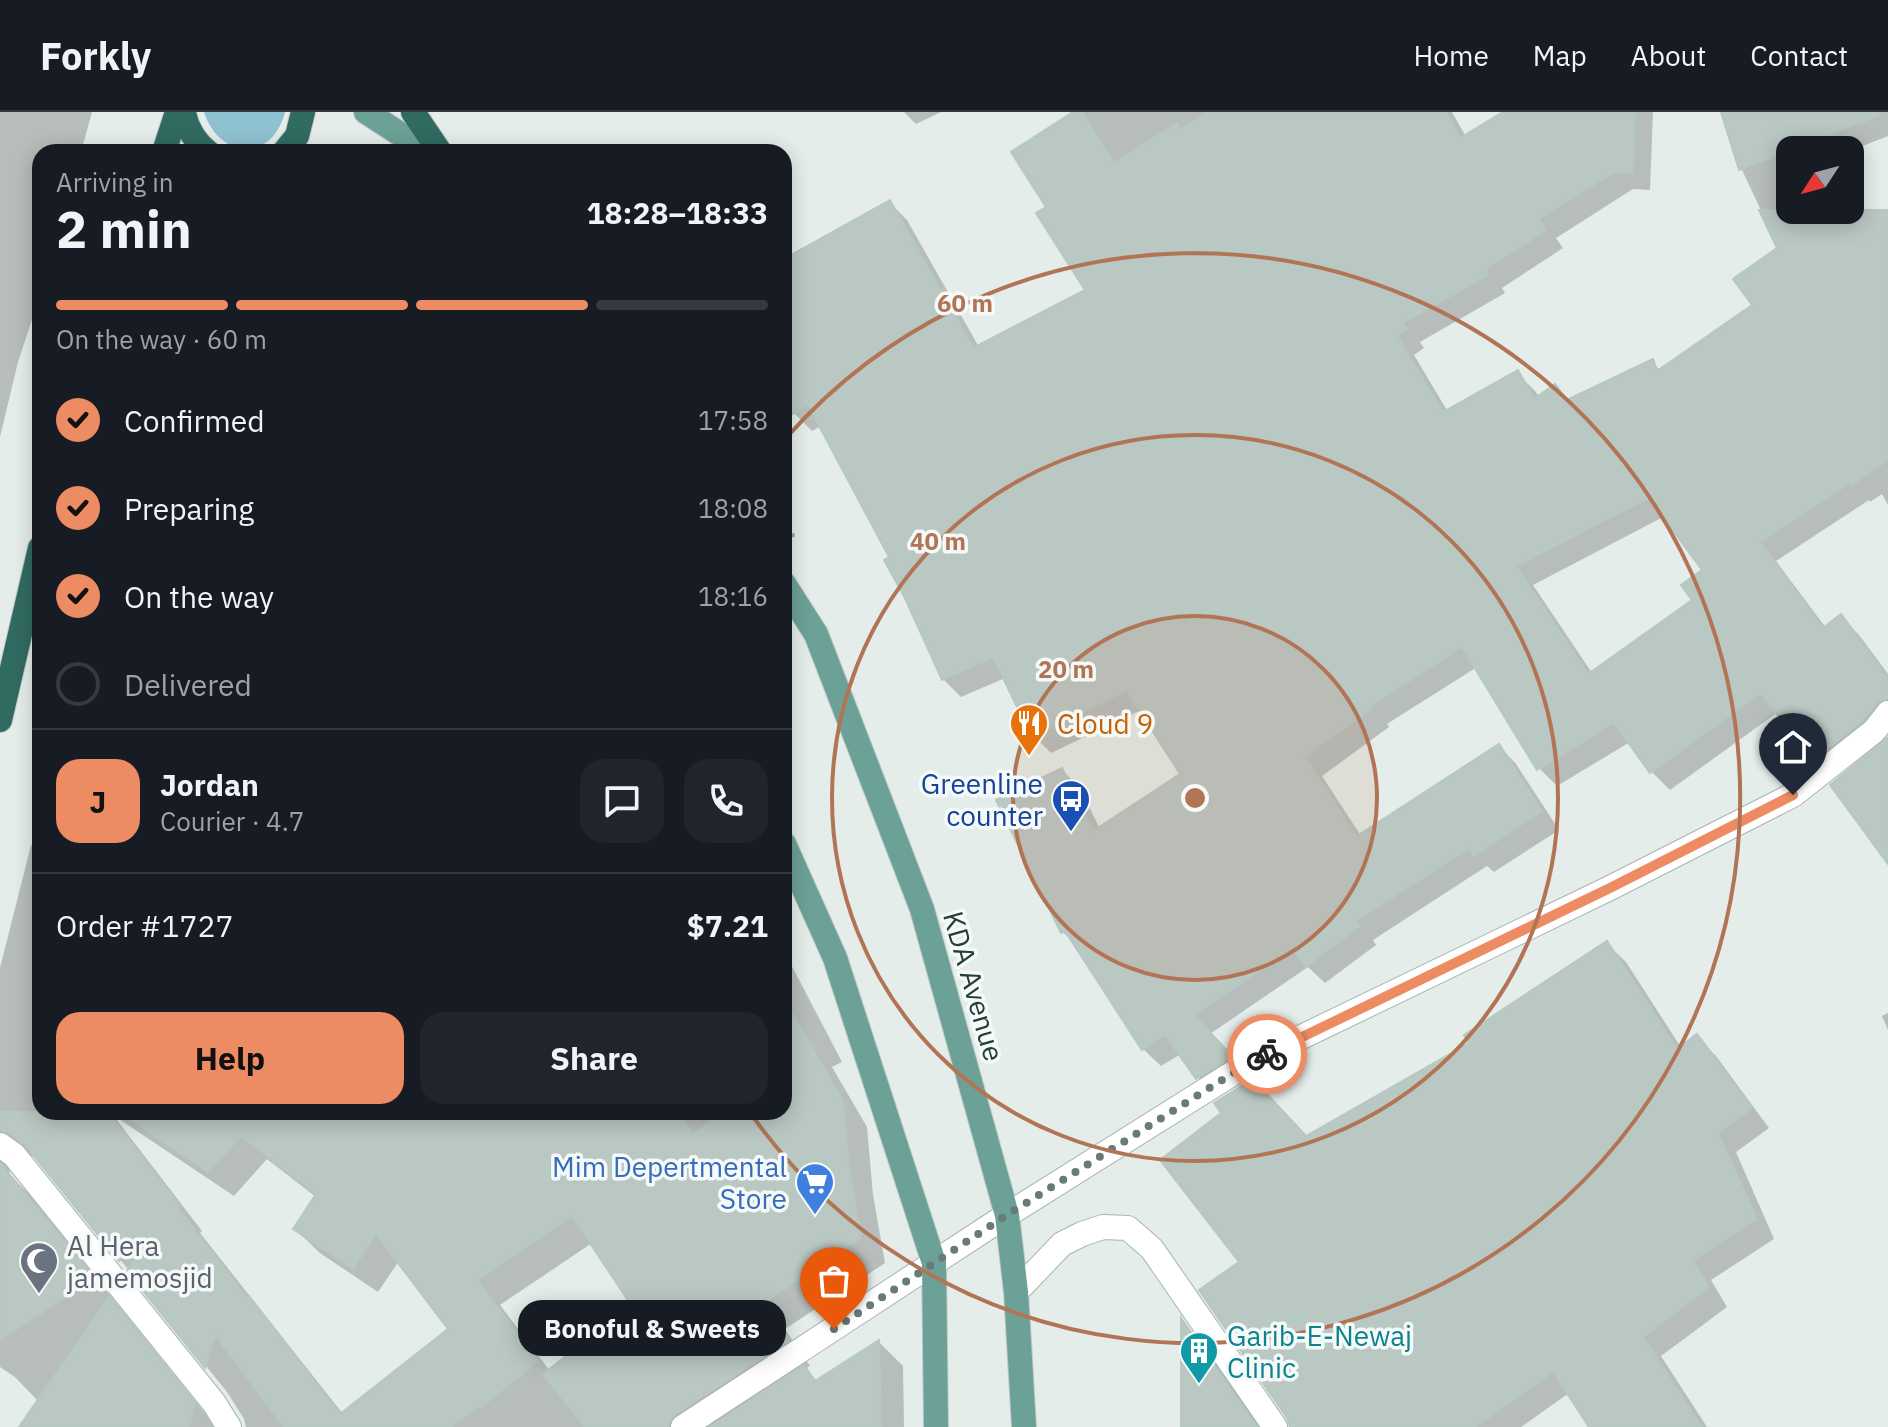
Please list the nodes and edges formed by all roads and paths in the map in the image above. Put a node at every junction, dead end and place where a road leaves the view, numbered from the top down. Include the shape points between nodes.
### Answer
1 (177, 112) edge
2 (184, 112) edge
3 (303, 112) edge
4 (366, 112) edge
5 (413, 112) edge
6 (167, 144) edge
7 (198, 144) edge
8 (290, 144) edge
9 (416, 144) edge
10 (435, 144) edge
11 (32, 582) edge
12 (792, 596) edge
13 (1888, 713) edge
14 (0, 720) edge
15 (792, 862) edge
16 (0, 1145) edge
17 (1007, 1215) junction
18 (934, 1263) junction
19 (1016, 1292) junction
20 (229, 1427) edge
21 (683, 1427) edge
22 (936, 1427) edge
23 (1024, 1427) edge
24 (1275, 1427) edge

1 - 6 highway
2 - 7 highway
3 - 8 highway
4 - 9 main road
5 - 10 highway
11 - 14 highway
12 - 17 main road, KDA Avenue via 816,634 922,909
13 - 17 street via 1874,731 1793,795 1254,1060
15 - 18 main road via 835,958
16 - 20 street via 14,1155
17 - 18 street
17 - 19 main road, KDA Avenue
18 - 21 street
18 - 22 main road
19 - 23 main road, KDA Avenue
19 - 24 street via 1062,1244 1103,1227 1128,1228 1152,1249

